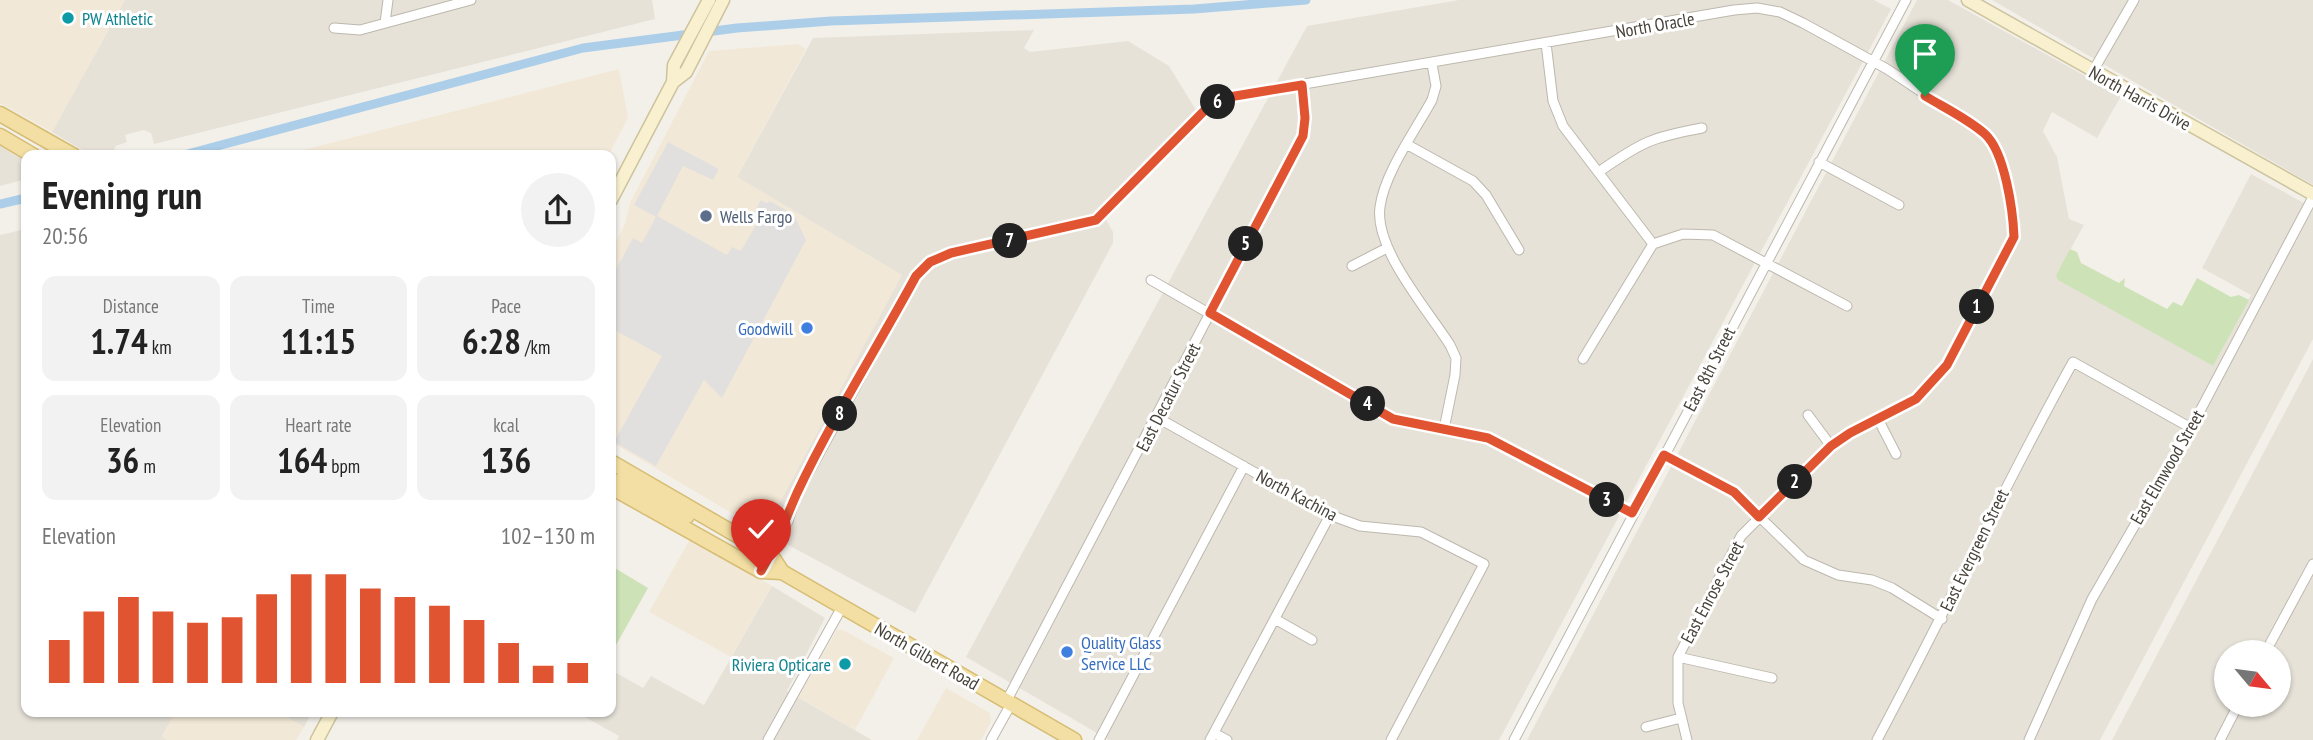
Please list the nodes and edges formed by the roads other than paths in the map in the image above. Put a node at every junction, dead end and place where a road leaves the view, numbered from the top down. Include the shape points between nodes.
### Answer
1 (388, 0) edge
2 (471, 0) edge
3 (709, 0) edge
4 (723, 0) edge
5 (1906, 0) edge
6 (1968, 0) edge
7 (2134, 0) edge
8 (385, 23) junction
9 (334, 28) dead end
10 (1546, 43) junction
11 (1874, 62) junction
12 (1432, 64) junction
13 (2093, 71) junction
14 (673, 82) junction
15 (1302, 85) junction
16 (0, 114) edge
17 (1702, 128) dead end
18 (29, 130) junction
19 (0, 136) edge
20 (1408, 145) junction
21 (19, 147) junction
22 (24, 150) edge
23 (64, 150) edge
24 (1819, 162) junction
25 (1600, 171) junction
26 (616, 190) edge
27 (2313, 196) edge
28 (1899, 205) dead end
29 (2014, 217) joint
30 (1653, 244) junction
31 (1387, 248) junction
32 (1519, 250) dead end
33 (1764, 262) junction
34 (1352, 266) dead end
35 (1151, 280) dead end
36 (1847, 306) dead end
37 (1210, 313) junction
38 (1583, 359) dead end
39 (1808, 415) dead end
40 (1158, 418) junction
41 (1878, 419) junction
42 (2192, 428) junction
43 (1444, 429) junction
44 (1831, 446) junction
45 (1896, 454) dead end
46 (1664, 455) junction
47 (616, 465) edge
48 (1244, 466) junction
49 (616, 480) edge
50 (656, 488) junction
51 (616, 490) edge
52 (646, 507) junction
53 (1632, 513) junction
54 (1330, 515) junction
55 (705, 517) junction
56 (1759, 517) junction
57 (771, 555) junction
58 (2313, 564) edge
59 (761, 571) junction
60 (782, 572) junction
61 (842, 607) junction
62 (1275, 619) junction
63 (1942, 619) junction
64 (1312, 640) dead end
65 (2272, 640) edge
66 (1678, 657) junction
67 (1772, 678) dead end
68 (1009, 703) junction
69 (329, 717) edge
70 (1681, 718) junction
71 (2231, 718) edge
72 (1646, 727) dead end
73 (1212, 736) edge
74 (317, 740) edge
75 (768, 740) edge
76 (991, 740) edge
77 (1074, 740) edge
78 (1099, 740) edge
79 (1227, 740) edge
80 (1391, 740) edge
81 (1514, 740) edge
82 (1687, 740) edge
83 (1877, 740) edge
84 (2029, 740) edge
85 (2220, 740) edge

1 - 8 street
2 - 8 street
3 - 14 street via 674,65
4 - 14 street via 686,72
5 - 11 street, East 8th Street
6 - 13 street, North Harris Drive
7 - 13 street
8 - 9 street via 360,30
10 - 11 street, North Oracle via 1757,8 1780,12
10 - 12 street, North Oracle
10 - 25 street via 1553,101 1563,126
11 - 24 street, East 8th Street
11 - 29 street, North Oracle via 1988,136 2001,161
12 - 15 street, North Oracle
12 - 20 street via 1436,86
13 - 27 street, North Harris Drive
14 - 26 street
15 - 37 street, East Decatur Street via 1303,136
15 - 57 street, North Oracle via 1229,97 1209,106 1096,220 951,253 930,262 916,276 797,494
16 - 18 main road
17 - 25 street via 1658,135
18 - 21 main road
18 - 23 main road
19 - 21 main road
20 - 31 street via 1386,184 1380,206 1379,227
20 - 32 street via 1473,180
21 - 22 main road
24 - 28 street
24 - 33 street, East 8th Street
25 - 30 street
27 - 42 street, East Elmwood Street
29 - 41 street, East Enrose Street via 2014,237 1947,365 1916,399
30 - 33 street via 1684,234 1713,235
30 - 38 street
31 - 34 street
31 - 43 street via 1456,358
33 - 36 street
33 - 46 street, East 8th Street
35 - 37 street
37 - 40 street, East Decatur Street
37 - 43 street via 1393,419
39 - 44 street
40 - 48 street, North Kachina
40 - 68 street, East Decatur Street
41 - 44 street, East Enrose Street
41 - 45 street
42 - 63 street, East Evergreen Street via 2073,362 2017,463
42 - 84 street, East Elmwood Street via 2092,599
43 - 53 street via 1488,438
44 - 56 street, East Enrose Street
46 - 53 street, East 8th Street
46 - 56 street via 1734,492
47 - 50 main road, North Gilbert Road
48 - 54 street, North Kachina
48 - 78 street
49 - 50 main road via 645,493
50 - 55 main road, North Gilbert Road
51 - 52 main road, North Gilbert Road
52 - 55 main road via 655,501 686,516
52 - 59 main road, North Gilbert Road
53 - 81 street, East 8th Street
54 - 62 street
54 - 80 street, North Kachina via 1360,526 1421,532 1484,564
55 - 57 main road, North Gilbert Road
56 - 63 street via 1804,559 1838,575 1892,588
56 - 66 street, East Enrose Street via 1732,550
57 - 59 street
57 - 60 main road, North Gilbert Road
58 - 65 street
59 - 60 main road, North Gilbert Road
60 - 61 main road, North Gilbert Road
61 - 68 main road, North Gilbert Road
61 - 75 street
62 - 64 street
62 - 73 street
63 - 83 street, East Evergreen Street
66 - 67 street
66 - 70 street, East Enrose Street
68 - 76 street, East Decatur Street
68 - 77 main road, North Gilbert Road
69 - 74 street
70 - 72 street
70 - 82 street, East Enrose Street
71 - 85 street
73 - 79 street

